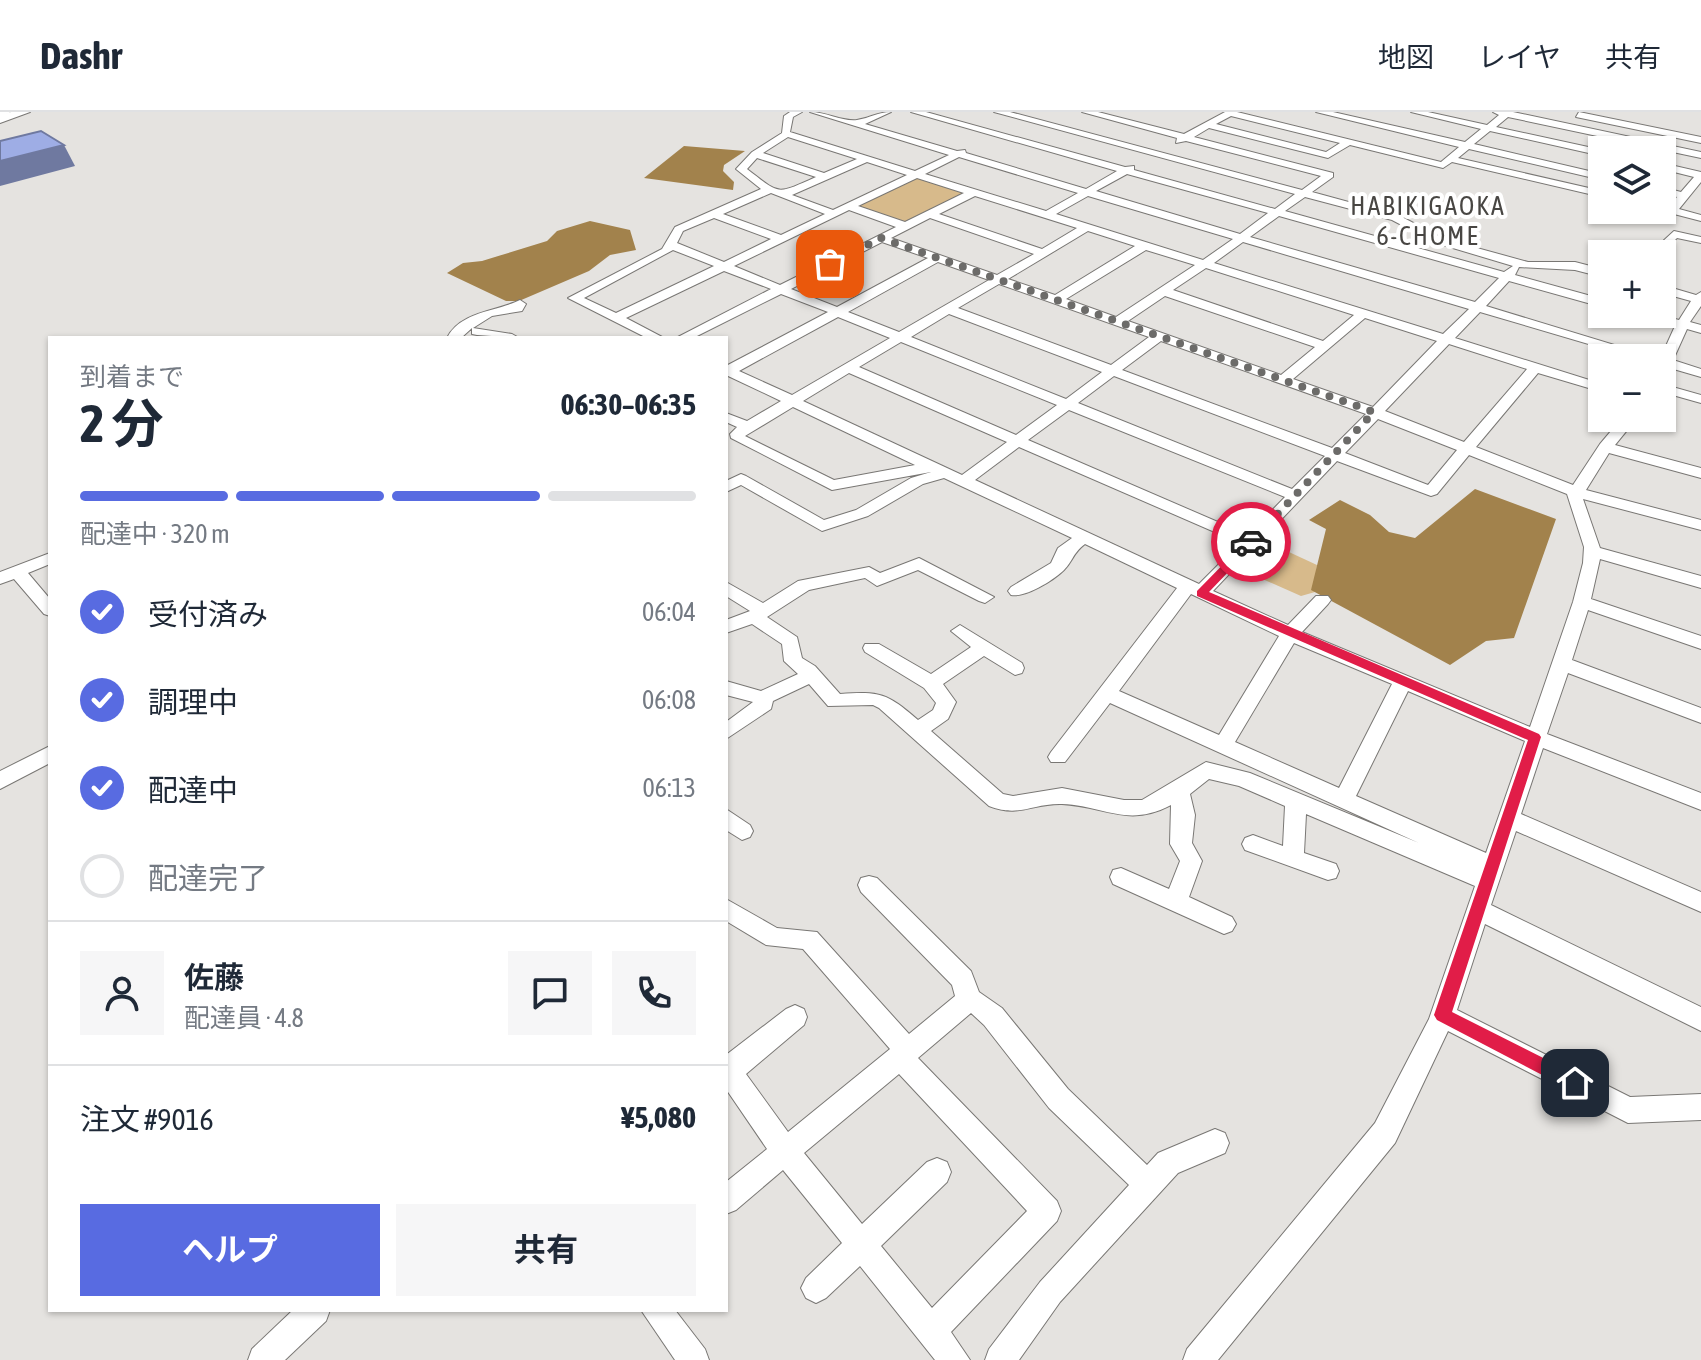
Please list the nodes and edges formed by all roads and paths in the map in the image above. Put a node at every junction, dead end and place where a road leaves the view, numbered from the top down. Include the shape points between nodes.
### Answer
1 (24, 112) edge
2 (797, 112) edge
3 (815, 112) edge
4 (886, 112) edge
5 (916, 112) edge
6 (999, 112) edge
7 (1048, 112) edge
8 (1087, 112) edge
9 (1321, 112) edge
10 (1416, 112) edge
11 (1563, 112) edge
12 (1231, 113) edge
13 (1504, 113) edge
14 (1, 115) edge
15 (1030, 120) junction
16 (858, 124) junction
17 (1208, 125) junction
18 (1489, 128) junction
19 (787, 134) junction
20 (998, 135) junction
21 (1185, 138) junction
22 (1701, 140) edge
23 (985, 141) dead end
24 (1348, 142) junction
25 (815, 143) junction
26 (1467, 146) junction
27 (971, 147) dead end
28 (1309, 150) junction
29 (1588, 150) edge
30 (755, 154) junction
31 (957, 154) junction
32 (1156, 154) junction
33 (1701, 155) edge
34 (865, 159) junction
35 (1450, 159) junction
36 (1287, 165) junction
37 (1676, 169) edge
38 (1126, 171) junction
39 (912, 174) junction
40 (1588, 174) edge
41 (1701, 175) edge
42 (825, 177) junction
43 (1696, 187) edge
44 (768, 190) junction
45 (1588, 191) edge
46 (1087, 192) junction
47 (972, 193) junction
48 (1303, 193) junction
49 (1676, 194) edge
50 (782, 196) junction
51 (1684, 196) junction
52 (1676, 203) edge
53 (847, 206) junction
54 (1276, 212) junction
55 (1676, 212) edge
56 (833, 213) junction
57 (714, 214) junction
58 (928, 214) junction
59 (1047, 215) junction
60 (1701, 218) edge
61 (904, 226) junction
62 (1087, 227) junction
63 (1242, 237) junction
64 (779, 238) junction
65 (881, 238) junction
66 (1668, 240) edge
67 (1701, 240) edge
68 (671, 245) junction
69 (1144, 246) junction
70 (1043, 253) junction
71 (937, 258) junction
72 (1520, 263) junction
73 (1205, 264) junction
74 (722, 266) junction
75 (1588, 269) edge
76 (1506, 277) junction
77 (997, 279) junction
78 (779, 289) junction
79 (1163, 291) junction
80 (1676, 292) edge
81 (1699, 298) edge
82 (1588, 299) edge
83 (1056, 300) junction
84 (520, 304) dead end
85 (1478, 307) junction
86 (946, 308) junction
87 (837, 312) junction
88 (1363, 314) junction
89 (616, 318) junction
90 (1117, 322) junction
91 (1676, 323) edge
92 (1682, 325) junction
93 (1701, 329) edge
94 (477, 331) dead end
95 (455, 336) edge
96 (499, 336) edge
97 (653, 336) edge
98 (687, 336) edge
99 (1159, 336) junction
100 (900, 337) junction
101 (1447, 340) junction
102 (1603, 344) edge
103 (1673, 344) edge
104 (1323, 345) junction
105 (847, 367) junction
106 (1535, 368) junction
107 (1676, 368) edge
108 (728, 370) edge
109 (1112, 372) junction
110 (1701, 373) edge
111 (1282, 381) junction
112 (1588, 384) edge
113 (1676, 392) edge
114 (1701, 399) edge
115 (794, 401) junction
116 (1067, 405) junction
117 (1374, 412) junction
118 (728, 418) edge
119 (748, 427) junction
120 (1618, 432) edge
121 (1018, 441) junction
122 (1605, 447) junction
123 (1466, 448) junction
124 (1333, 456) junction
125 (941, 469) junction
126 (1701, 473) edge
127 (965, 480) junction
128 (728, 486) edge
129 (1576, 492) junction
130 (1296, 496) junction
131 (1701, 525) edge
132 (1084, 537) junction
133 (1251, 542) junction
134 (1592, 551) junction
135 (48, 559) edge
136 (8, 574) edge
137 (1701, 582) edge
138 (728, 590) edge
139 (1194, 590) junction
140 (1017, 591) dead end
141 (985, 597) dead end
142 (1322, 600) dead end
143 (1582, 602) junction
144 (48, 608) edge
145 (758, 614) junction
146 (728, 626) edge
147 (960, 631) dead end
148 (1290, 634) junction
149 (1701, 643) edge
150 (984, 647) junction
151 (872, 648) dead end
152 (1561, 663) junction
153 (1015, 668) dead end
154 (812, 675) junction
155 (1403, 681) junction
156 (931, 683) junction
157 (728, 689) edge
158 (1106, 693) junction
159 (762, 698) junction
160 (1701, 716) edge
161 (917, 730) junction
162 (728, 731) edge
163 (1535, 737) junction
164 (1223, 745) junction
165 (48, 755) edge
166 (1058, 757) dead end
167 (0, 781) edge
168 (1179, 791) junction
169 (1344, 799) junction
170 (1296, 801) junction
171 (1701, 802) edge
172 (1508, 818) junction
173 (1253, 844) dead end
174 (1293, 858) junction
175 (1328, 871) dead end
176 (1489, 874) junction
177 (1121, 877) dead end
178 (869, 885) dead end
179 (1176, 901) junction
180 (1701, 902) edge
181 (1477, 909) junction
182 (728, 910) edge
183 (1224, 924) dead end
184 (969, 1000) junction
185 (1442, 1015) junction
186 (795, 1017) dead end
187 (1701, 1019) edge
188 (904, 1054) junction
189 (728, 1070) edge
190 (728, 1072) edge
191 (1701, 1107) edge
192 (1215, 1143) dead end
193 (785, 1151) junction
194 (937, 1172) dead end
195 (1148, 1184) junction
196 (728, 1198) edge
197 (861, 1244) junction
198 (816, 1288) dead end
199 (313, 1312) edge
200 (658, 1312) edge
201 (931, 1331) junction
202 (263, 1360) edge
203 (694, 1360) edge
204 (955, 1360) edge
205 (1000, 1360) edge
206 (1198, 1360) edge

1 - 14 main road
2 - 19 street via 789,116
3 - 16 street
4 - 16 street
5 - 20 street
6 - 15 street
7 - 15 street
8 - 21 street
9 - 26 street
10 - 18 street
11 - 22 street
12 - 17 street
12 - 24 street
13 - 18 street
13 - 33 street
15 - 20 street
15 - 32 street
16 - 25 street
16 - 31 street
17 - 21 street
17 - 28 street
18 - 26 street
18 - 29 street
19 - 25 street
19 - 30 street
20 - 23 street
20 - 38 street
21 - 32 street
21 - 36 street
24 - 28 street via 1328,155
24 - 35 street via 1443,165
25 - 34 street
26 - 35 street
26 - 40 street
27 - 31 street
28 - 36 street
30 - 42 street
30 - 44 street via 741,169
31 - 39 street
31 - 46 street
32 - 38 street
32 - 48 street
34 - 39 street
34 - 42 street
35 - 45 street
36 - 48 street via 1329,175
37 - 41 street
38 - 46 street
38 - 54 street
39 - 47 street
39 - 53 street
41 - 43 street
42 - 50 street
43 - 51 street
44 - 50 street
44 - 57 street
46 - 59 street
46 - 63 street
47 - 58 street
47 - 59 street
48 - 54 street
48 - 72 street via 1396,218 1440,241
49 - 51 street
50 - 56 street
51 - 52 street
53 - 56 street
53 - 61 street
54 - 63 street
54 - 76 street
55 - 60 street
56 - 64 street
57 - 64 street
57 - 68 street via 679,229
58 - 61 street
58 - 70 street
59 - 62 street
61 - 65 street
62 - 69 street
62 - 70 street
63 - 73 street
63 - 85 street
64 - 74 street
65 - 71 street
65 - 78 street
66 - 67 street via 1674,234
68 - 74 street
68 - 89 street via 574,298
69 - 73 street
69 - 83 street
70 - 77 street
71 - 77 street
71 - 87 street
72 - 75 street
72 - 76 street
73 - 79 street
73 - 88 street
74 - 78 street
74 - 89 street
76 - 82 street
76 - 85 street
77 - 83 street
77 - 86 street
78 - 87 street
78 - 98 street
79 - 90 street
79 - 104 street
80 - 81 street
81 - 92 street
83 - 90 street
84 - 95 street via 488,313
85 - 101 street
85 - 102 street
86 - 100 street
86 - 109 street
87 - 100 street
87 - 108 street
88 - 101 street
88 - 104 street
89 - 97 street
90 - 99 street
91 - 92 street
92 - 93 street
92 - 103 street
94 - 96 street
99 - 109 street
99 - 111 street
100 - 105 street
100 - 116 street
101 - 106 street
101 - 117 street
104 - 111 street
105 - 115 street
105 - 121 street
106 - 112 street
106 - 123 street
107 - 110 street
108 - 115 street
109 - 116 street
109 - 124 street
111 - 117 street
113 - 114 street
115 - 119 street
115 - 125 street
116 - 121 street
116 - 130 street
117 - 123 street
117 - 124 street
118 - 119 street
119 - 125 street via 738,438 832,485
120 - 122 street
121 - 127 street
121 - 133 street
122 - 126 street
122 - 129 street
123 - 124 street via 1431,491
123 - 129 street
124 - 130 street
125 - 127 street
125 - 128 street via 862,513 822,526 741,479
127 - 132 street
129 - 131 street
129 - 134 street
130 - 133 street
132 - 139 street
132 - 140 street via 1064,552 1058,566
133 - 139 street
134 - 137 street
134 - 143 street
135 - 136 street
136 - 144 street
138 - 145 street
139 - 148 street
139 - 158 street
141 - 145 street via 919,563 877,580 869,572 804,585
142 - 148 street
143 - 149 street
143 - 152 street
145 - 146 street
145 - 154 street via 791,641 793,661
147 - 150 street
148 - 155 street
148 - 164 street
150 - 153 street
150 - 156 street
151 - 156 street
152 - 160 street
152 - 163 street
154 - 159 street
154 - 161 street via 835,701 875,698
155 - 163 street
155 - 169 street
156 - 161 street via 946,702 941,714
157 - 159 street
158 - 164 street
158 - 166 street
159 - 162 street via 764,704
161 - 168 street via 1006,805 1061,796 1140,809
163 - 171 street
163 - 172 street
164 - 169 street
165 - 167 street
168 - 170 street via 1206,770
168 - 179 street via 1184,815 1181,844 1191,861
169 - 176 street
170 - 174 street
170 - 176 street
172 - 176 street
172 - 180 street
173 - 174 street
174 - 175 street
176 - 181 street
177 - 179 street
178 - 184 street via 962,979
179 - 183 street
181 - 185 street
181 - 187 street
182 - 188 street via 774,938 809,939
184 - 188 street
184 - 195 street via 985,1005 1041,1082
185 - 191 street via 1628,1110
185 - 206 street via 1385,1133
186 - 189 street
188 - 193 street
188 - 201 street via 1047,1211
190 - 193 street
192 - 195 street via 1168,1163
193 - 196 street
193 - 197 street
194 - 197 street
195 - 205 street via 1050,1292
197 - 198 street
197 - 201 street
199 - 202 street
200 - 203 street
201 - 204 street

